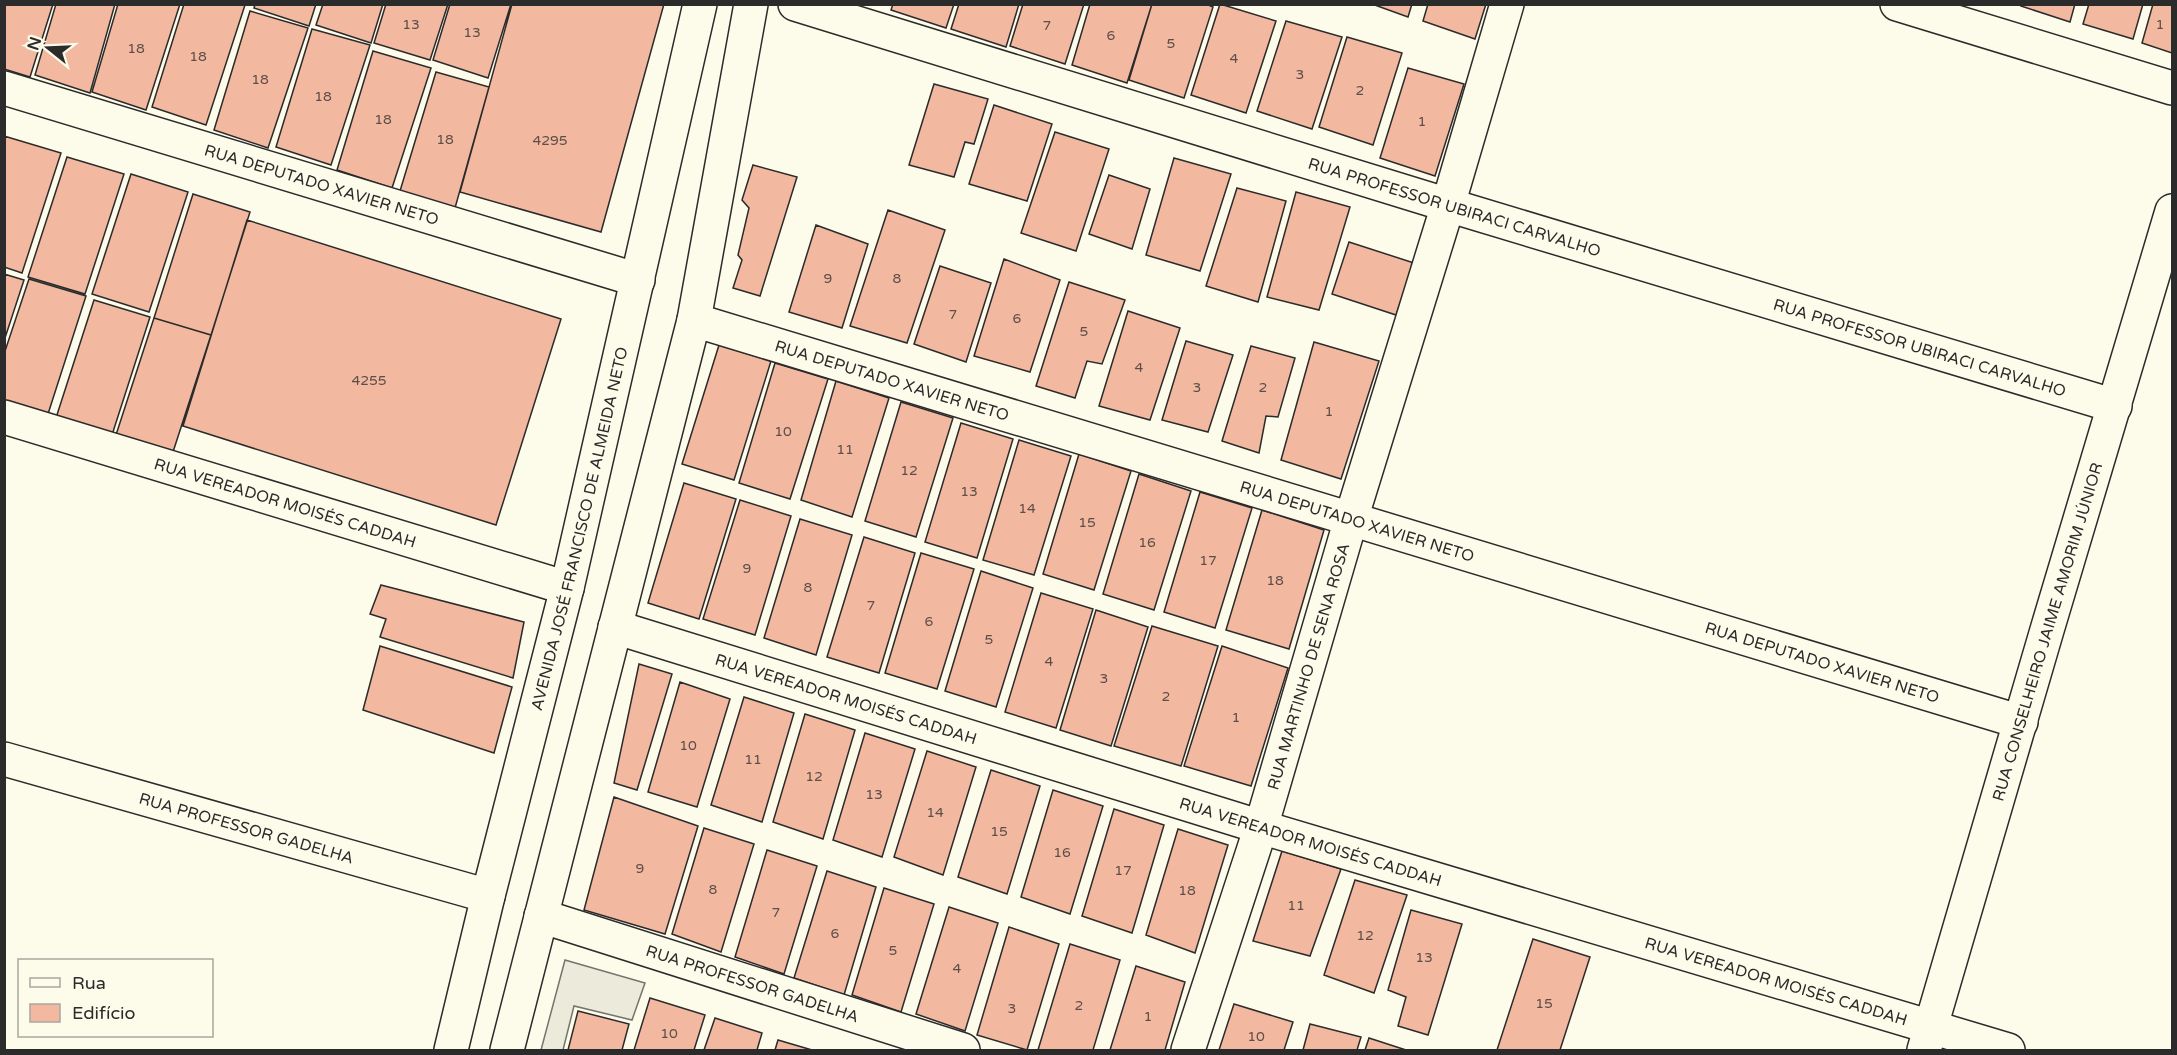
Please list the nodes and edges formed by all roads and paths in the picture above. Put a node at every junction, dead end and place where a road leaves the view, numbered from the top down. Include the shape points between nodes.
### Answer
1 (700, 4) edge
2 (751, 4) edge
3 (795, 4) edge
4 (1507, 4) edge
5 (1897, 4) edge
6 (4, 88) edge
7 (2172, 88) edge
8 (1448, 205) junction
9 (2172, 211) edge
10 (638, 280) junction
11 (694, 320) junction
12 (2115, 406) junction
13 (4, 417) edge
14 (1351, 519) junction
15 (567, 588) junction
16 (615, 627) junction
17 (2021, 722) junction
18 (4, 759) edge
19 (1261, 827) junction
20 (488, 896) junction
21 (541, 916) junction
22 (1928, 1039) edge
23 (451, 1050) edge
24 (507, 1050) edge
25 (963, 1050) edge
26 (1188, 1050) edge
27 (2008, 1050) edge

1 - 10 street, AVENIDA JOSÉ FRANCISCO DE ALMEIDA NETO
2 - 11 street
3 - 8 street, RUA PROFESSOR UBIRACI CARVALHO
4 - 8 street, RUA MARTINHO DE SENA ROSA
5 - 7 street
6 - 10 street, RUA DEPUTADO XAVIER NETO
8 - 12 street, RUA PROFESSOR UBIRACI CARVALHO
8 - 14 street, RUA MARTINHO DE SENA ROSA
9 - 12 street, RUA CONSELHEIRO JAIME AMORIM JÚNIOR
10 - 15 street, AVENIDA JOSÉ FRANCISCO DE ALMEIDA NETO
11 - 14 street, RUA DEPUTADO XAVIER NETO
11 - 16 street
12 - 17 street, RUA CONSELHEIRO JAIME AMORIM JÚNIOR
13 - 15 street, RUA VEREADOR MOISÉS CADDAH
14 - 17 street, RUA DEPUTADO XAVIER NETO
14 - 19 street, RUA MARTINHO DE SENA ROSA
15 - 20 street, AVENIDA JOSÉ FRANCISCO DE ALMEIDA NETO
16 - 19 street, RUA VEREADOR MOISÉS CADDAH
16 - 21 street
17 - 22 street, RUA CONSELHEIRO JAIME AMORIM JÚNIOR
18 - 20 street, RUA PROFESSOR GADELHA
19 - 22 street, RUA VEREADOR MOISÉS CADDAH
19 - 26 street, RUA MARTINHO DE SENA ROSA
20 - 23 street, AVENIDA JOSÉ FRANCISCO DE ALMEIDA NETO
21 - 24 street
21 - 25 street, RUA PROFESSOR GADELHA
22 - 27 street, RUA VEREADOR MOISÉS CADDAH

